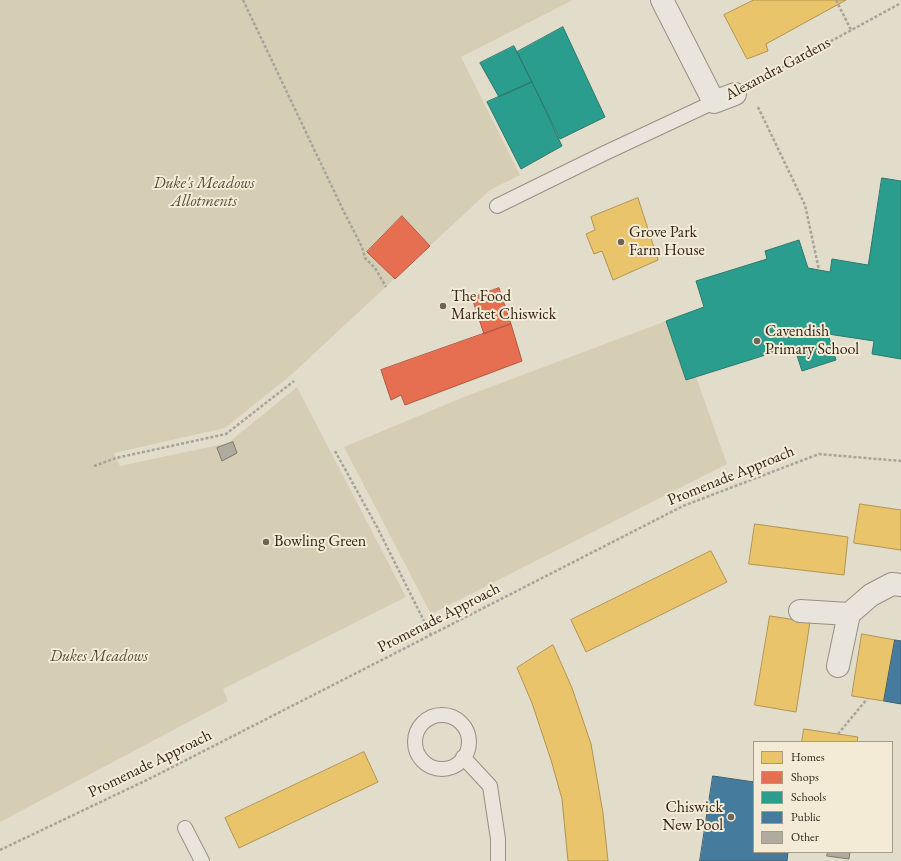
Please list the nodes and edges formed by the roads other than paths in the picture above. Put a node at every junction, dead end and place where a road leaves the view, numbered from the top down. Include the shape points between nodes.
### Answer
1 (662, 0) edge
2 (741, 91) road end
3 (714, 102) junction
4 (497, 206) dead end
5 (901, 584) edge
6 (800, 610) dead end
7 (849, 614) junction
8 (838, 666) dead end
9 (463, 757) dead end
10 (184, 828) dead end
11 (202, 861) edge
12 (498, 861) edge

1 - 3 street, Alexandra Gardens
2 - 3 street, Alexandra Gardens
3 - 4 lane
5 - 7 street via 892,584 871,595
6 - 7 street
7 - 8 street
9 - 12 lane via 490,786 498,839
10 - 11 lane

